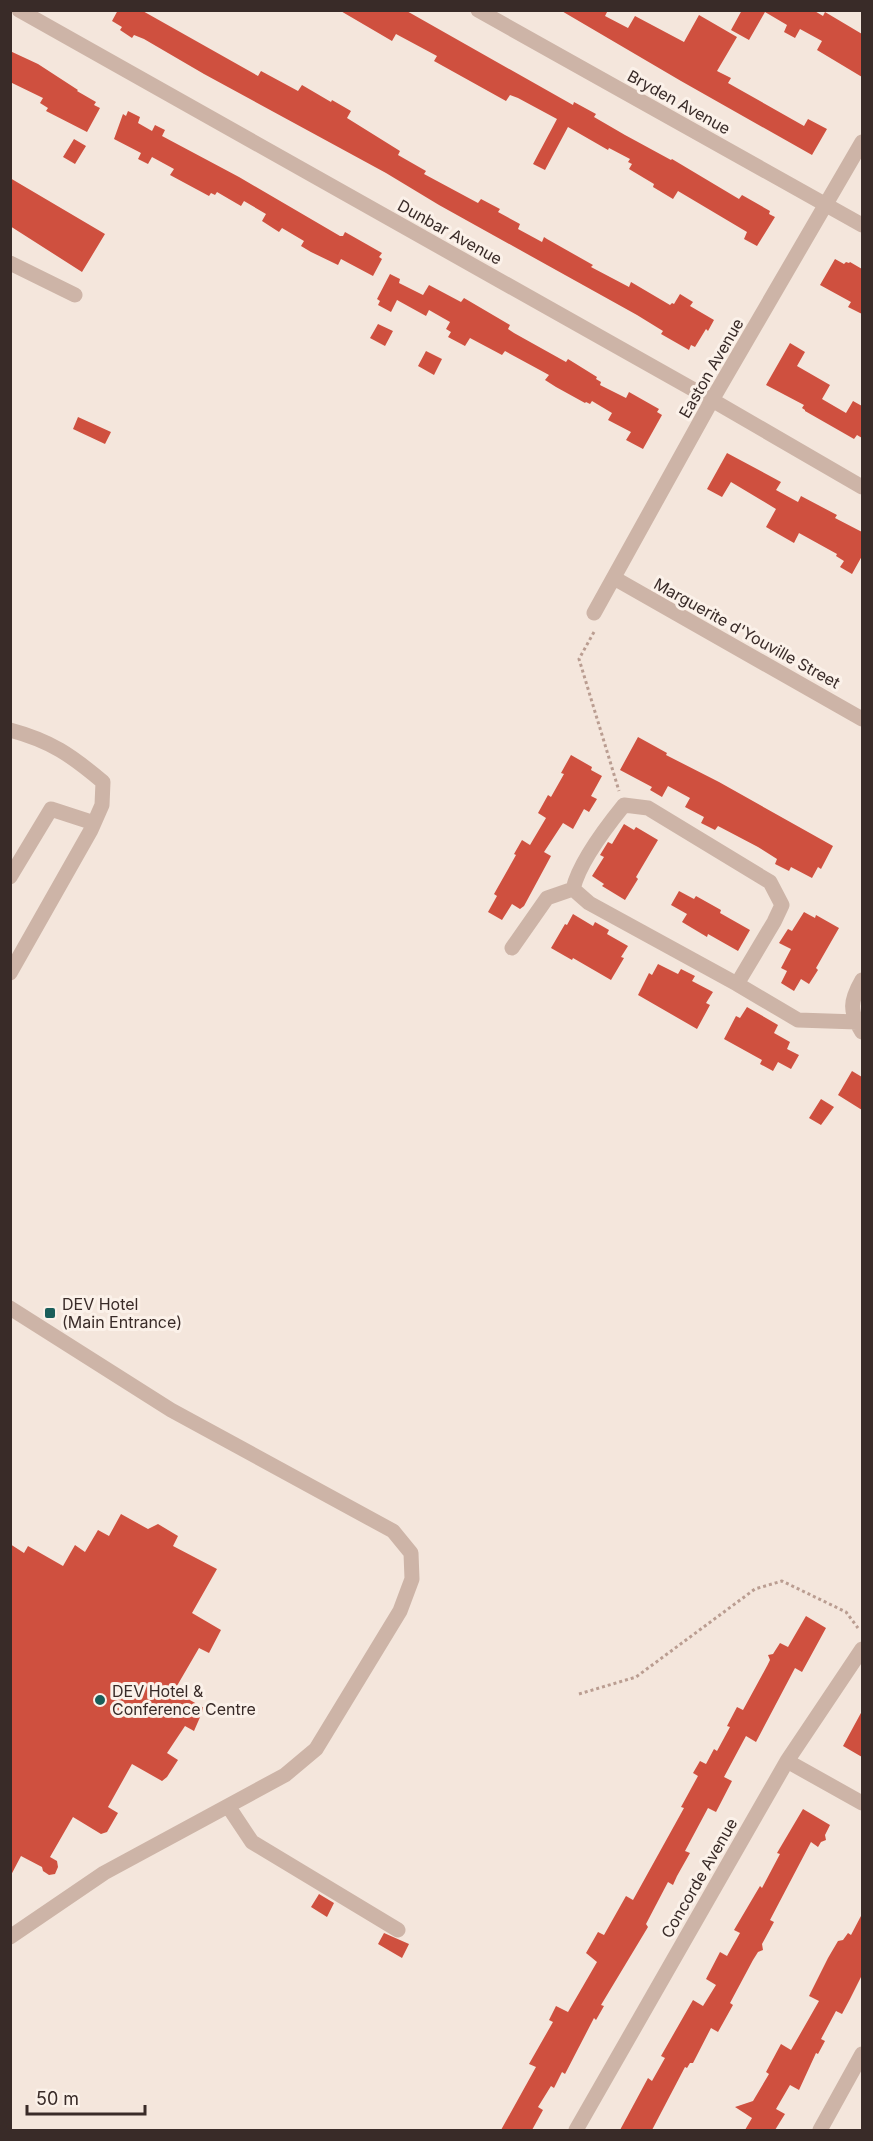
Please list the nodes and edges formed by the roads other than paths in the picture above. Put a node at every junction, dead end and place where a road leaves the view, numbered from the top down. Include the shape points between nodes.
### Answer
1 (19, 10) edge
2 (478, 10) edge
3 (862, 142) edge
4 (827, 204) junction
5 (862, 225) edge
6 (10, 263) edge
7 (75, 295) dead end
8 (712, 400) junction
9 (862, 487) edge
10 (614, 578) junction
11 (594, 613) dead end
12 (862, 719) edge
13 (10, 730) edge
14 (94, 823) junction
15 (10, 877) edge
16 (573, 889) junction
17 (512, 948) dead end
18 (12, 968) edge
19 (862, 980) edge
20 (737, 984) junction
21 (860, 1027) edge
22 (10, 1308) edge
23 (862, 1649) edge
24 (787, 1761) junction
25 (862, 1803) edge
26 (228, 1806) junction
27 (398, 1930) dead end
28 (10, 1937) edge
29 (862, 2054) edge
30 (576, 2130) edge
31 (820, 2130) edge

1 - 8 street, Dunbar Avenue
2 - 4 street, Bryden Avenue
3 - 4 street, Easton Avenue
4 - 5 street, Bryden Avenue
4 - 8 street, Easton Avenue
6 - 7 street
8 - 9 street, Dunbar Avenue
8 - 10 street, Easton Avenue
10 - 11 street, Easton Avenue
10 - 12 street, Marguerite d'Youville Street
13 - 14 street via 38,737 74,758 103,782 102,805
14 - 15 street via 51,809
14 - 18 street
16 - 17 street via 547,898
16 - 20 street via 588,903
16 - 20 street via 576,877 624,805 648,808 770,882 782,904
19 - 21 street via 853,996 852,1009
20 - 21 street via 798,1020
22 - 26 street via 171,1410 393,1531 411,1553 412,1579 400,1611 316,1749 285,1775
23 - 24 street, Concorde Avenue
24 - 25 street
24 - 30 street, Concorde Avenue
26 - 27 street via 252,1842
26 - 28 street via 104,1873
29 - 31 street

